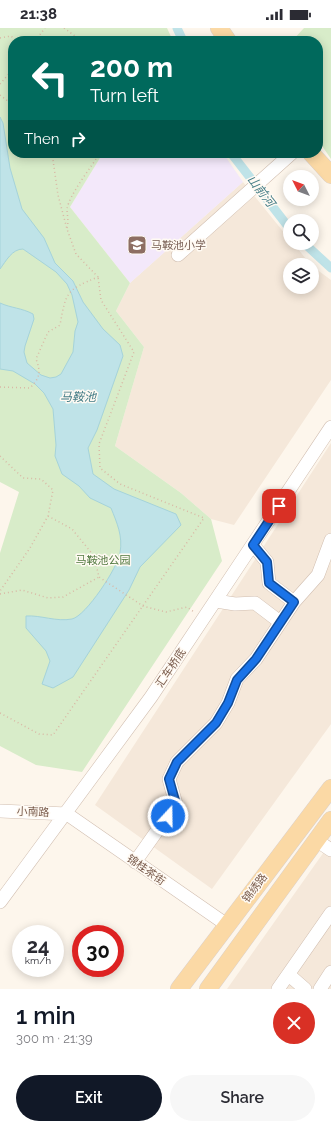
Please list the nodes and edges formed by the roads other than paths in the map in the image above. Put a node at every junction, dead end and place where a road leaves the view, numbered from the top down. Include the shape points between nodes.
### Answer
1 (286, 158) edge
2 (316, 158) edge
3 (331, 175) edge
4 (178, 255) dead end
5 (331, 427) edge
6 (331, 540) edge
7 (253, 545) junction
8 (216, 601) junction
9 (294, 602) junction
10 (280, 622) junction
11 (331, 788) edge
12 (0, 811) edge
13 (67, 814) junction
14 (331, 820) edge
15 (316, 840) junction
16 (331, 850) edge
17 (135, 862) junction
18 (0, 902) edge
19 (329, 921) edge
20 (227, 925) junction
21 (331, 972) edge
22 (289, 975) junction
23 (179, 989) edge
24 (208, 989) edge
25 (278, 989) edge
26 (305, 989) edge
27 (320, 989) edge

1 - 4 street
2 - 3 main road
5 - 7 street, 汇车桥底
6 - 9 street via 318,575
7 - 8 street, 汇车桥底
7 - 9 street via 267,562 269,583
8 - 10 street via 235,604 255,603
8 - 13 street, 汇车桥底
9 - 10 street
10 - 17 street via 256,659 237,680 228,703 216,723 177,762 169,779 176,804
11 - 20 main road, 锦绣路
12 - 13 street, 小南路
13 - 17 street, 锦桂茶街
13 - 18 street, 汇车桥底
14 - 15 main road, 锦绣路
15 - 16 street
15 - 24 main road, 锦绣路
17 - 20 street, 锦桂茶街
19 - 22 street
20 - 23 main road, 锦绣路
21 - 27 street
22 - 25 street
22 - 26 street

